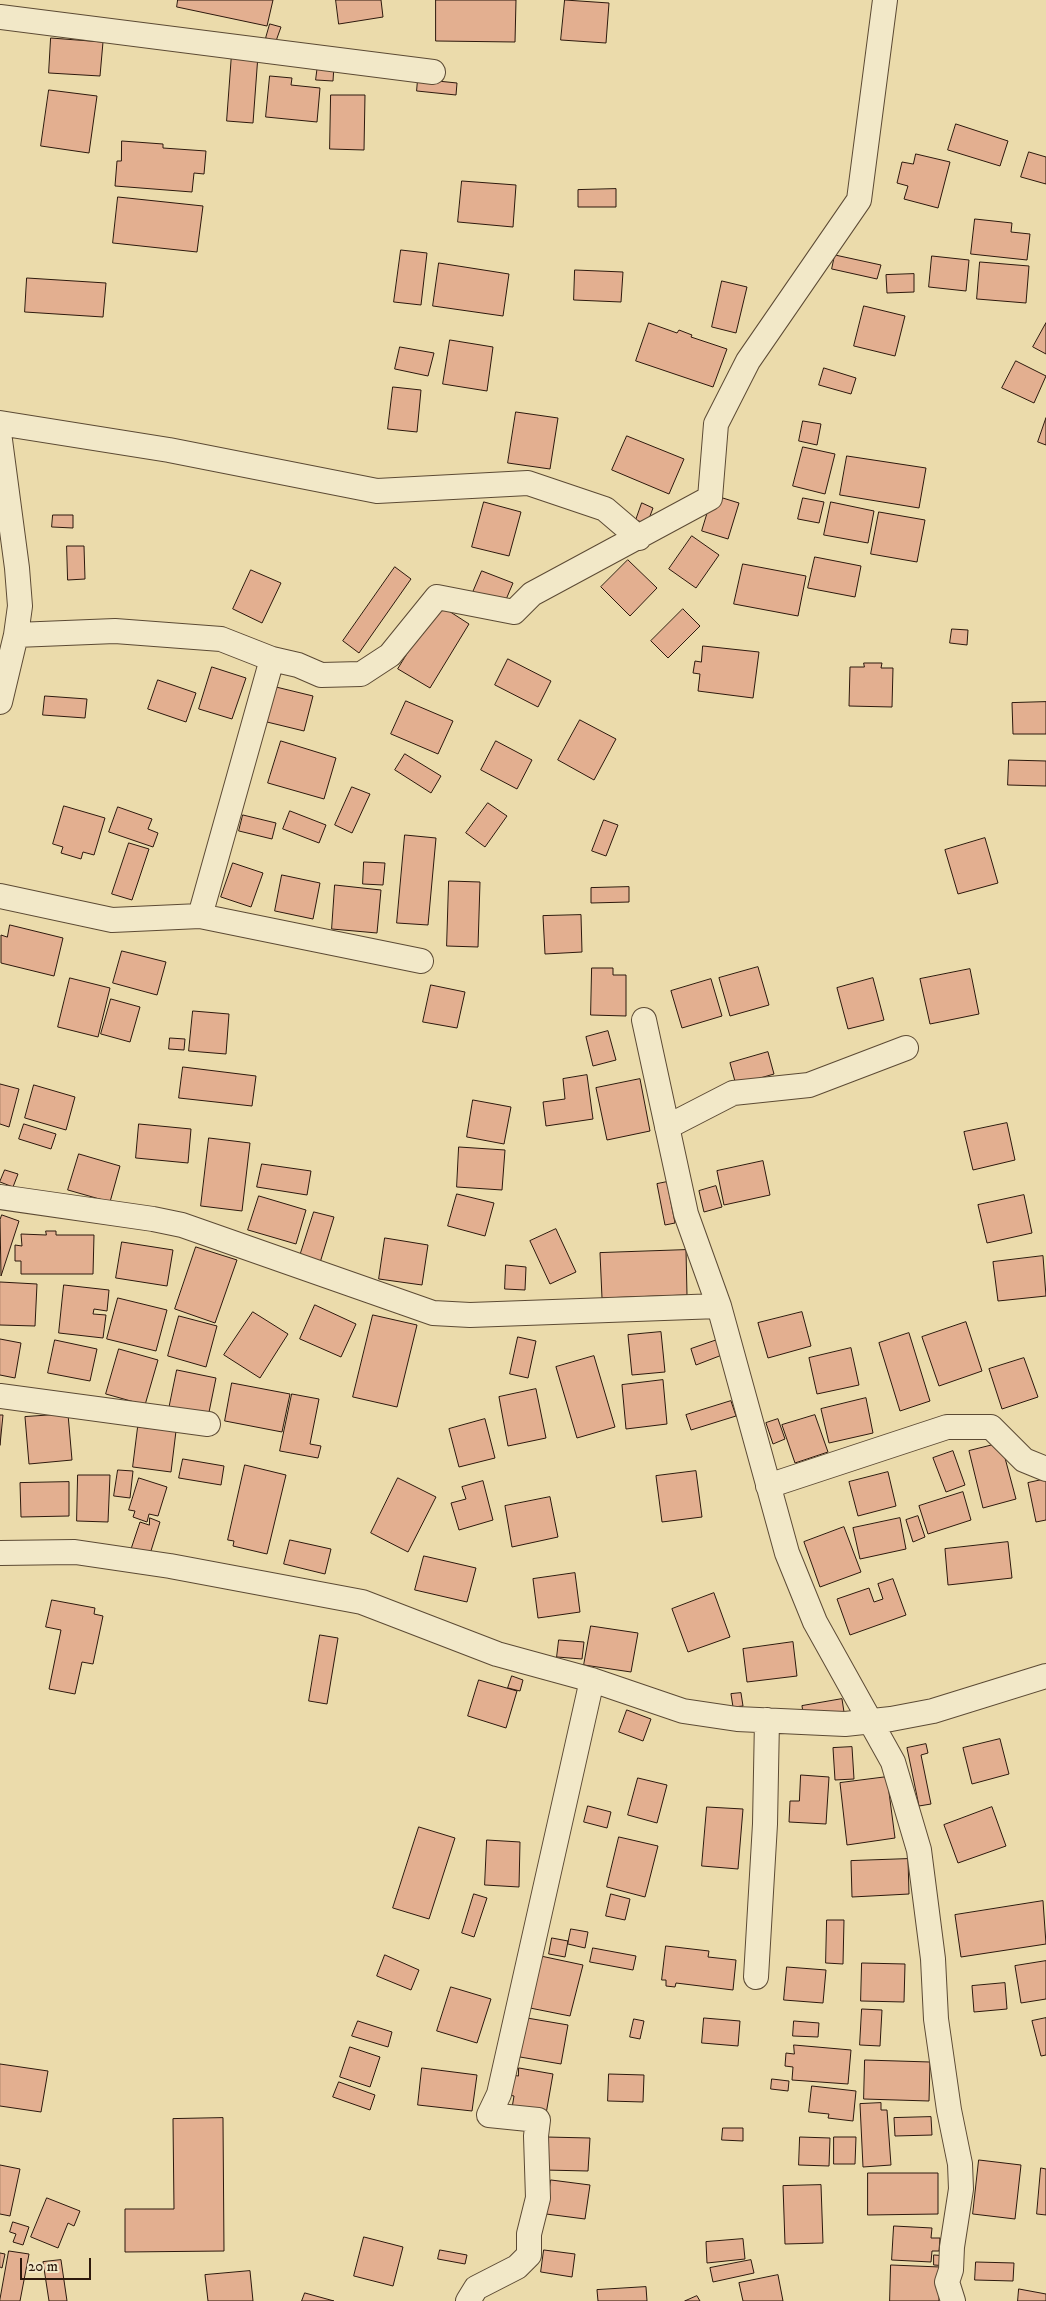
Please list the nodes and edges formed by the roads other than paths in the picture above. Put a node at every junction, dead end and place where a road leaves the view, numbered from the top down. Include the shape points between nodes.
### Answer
1 (885, 0) edge
2 (0, 17) edge
3 (433, 72) dead end
4 (0, 423) edge
5 (0, 440) edge
6 (639, 538) junction
7 (9, 567) edge
8 (16, 635) junction
9 (272, 659) junction
10 (0, 702) edge
11 (0, 896) edge
12 (200, 916) junction
13 (421, 961) dead end
14 (644, 1020) dead end
15 (906, 1048) dead end
16 (666, 1127) junction
17 (0, 1197) edge
18 (719, 1306) junction
19 (0, 1396) edge
20 (208, 1424) dead end
21 (1046, 1469) edge
22 (768, 1486) junction
23 (0, 1553) edge
24 (1046, 1676) edge
25 (592, 1680) junction
26 (767, 1720) junction
27 (870, 1721) junction
28 (756, 1977) dead end
29 (468, 2301) edge
30 (953, 2301) edge

1 - 6 street via 859,200 748,361 716,424 710,498
2 - 3 street
4 - 6 street via 169,450 376,491 528,482 605,509
5 - 7 street
6 - 9 street via 532,594 514,612 437,596 390,655 361,674 321,675
7 - 8 street via 20,606
8 - 9 street via 115,632 221,639
8 - 10 street
9 - 12 street
11 - 12 street via 112,920
12 - 13 street
14 - 16 street
15 - 16 street via 809,1085 733,1093
16 - 18 street via 686,1214
17 - 18 street via 182,1225 433,1313 470,1315
18 - 22 street
19 - 20 street
21 - 22 street via 1024,1460 991,1427 947,1426
22 - 27 street via 788,1553 814,1622
23 - 25 street via 75,1552 170,1566 362,1602 497,1654
24 - 27 street via 933,1711
25 - 26 street via 683,1712
25 - 29 street via 499,2094 489,2115 538,2120 538,2198 529,2234 529,2255 517,2267 476,2288
26 - 27 street via 845,1724
26 - 28 street
27 - 30 street via 893,1762 919,1850 934,1959 936,2019 960,2164 961,2189 947,2282

